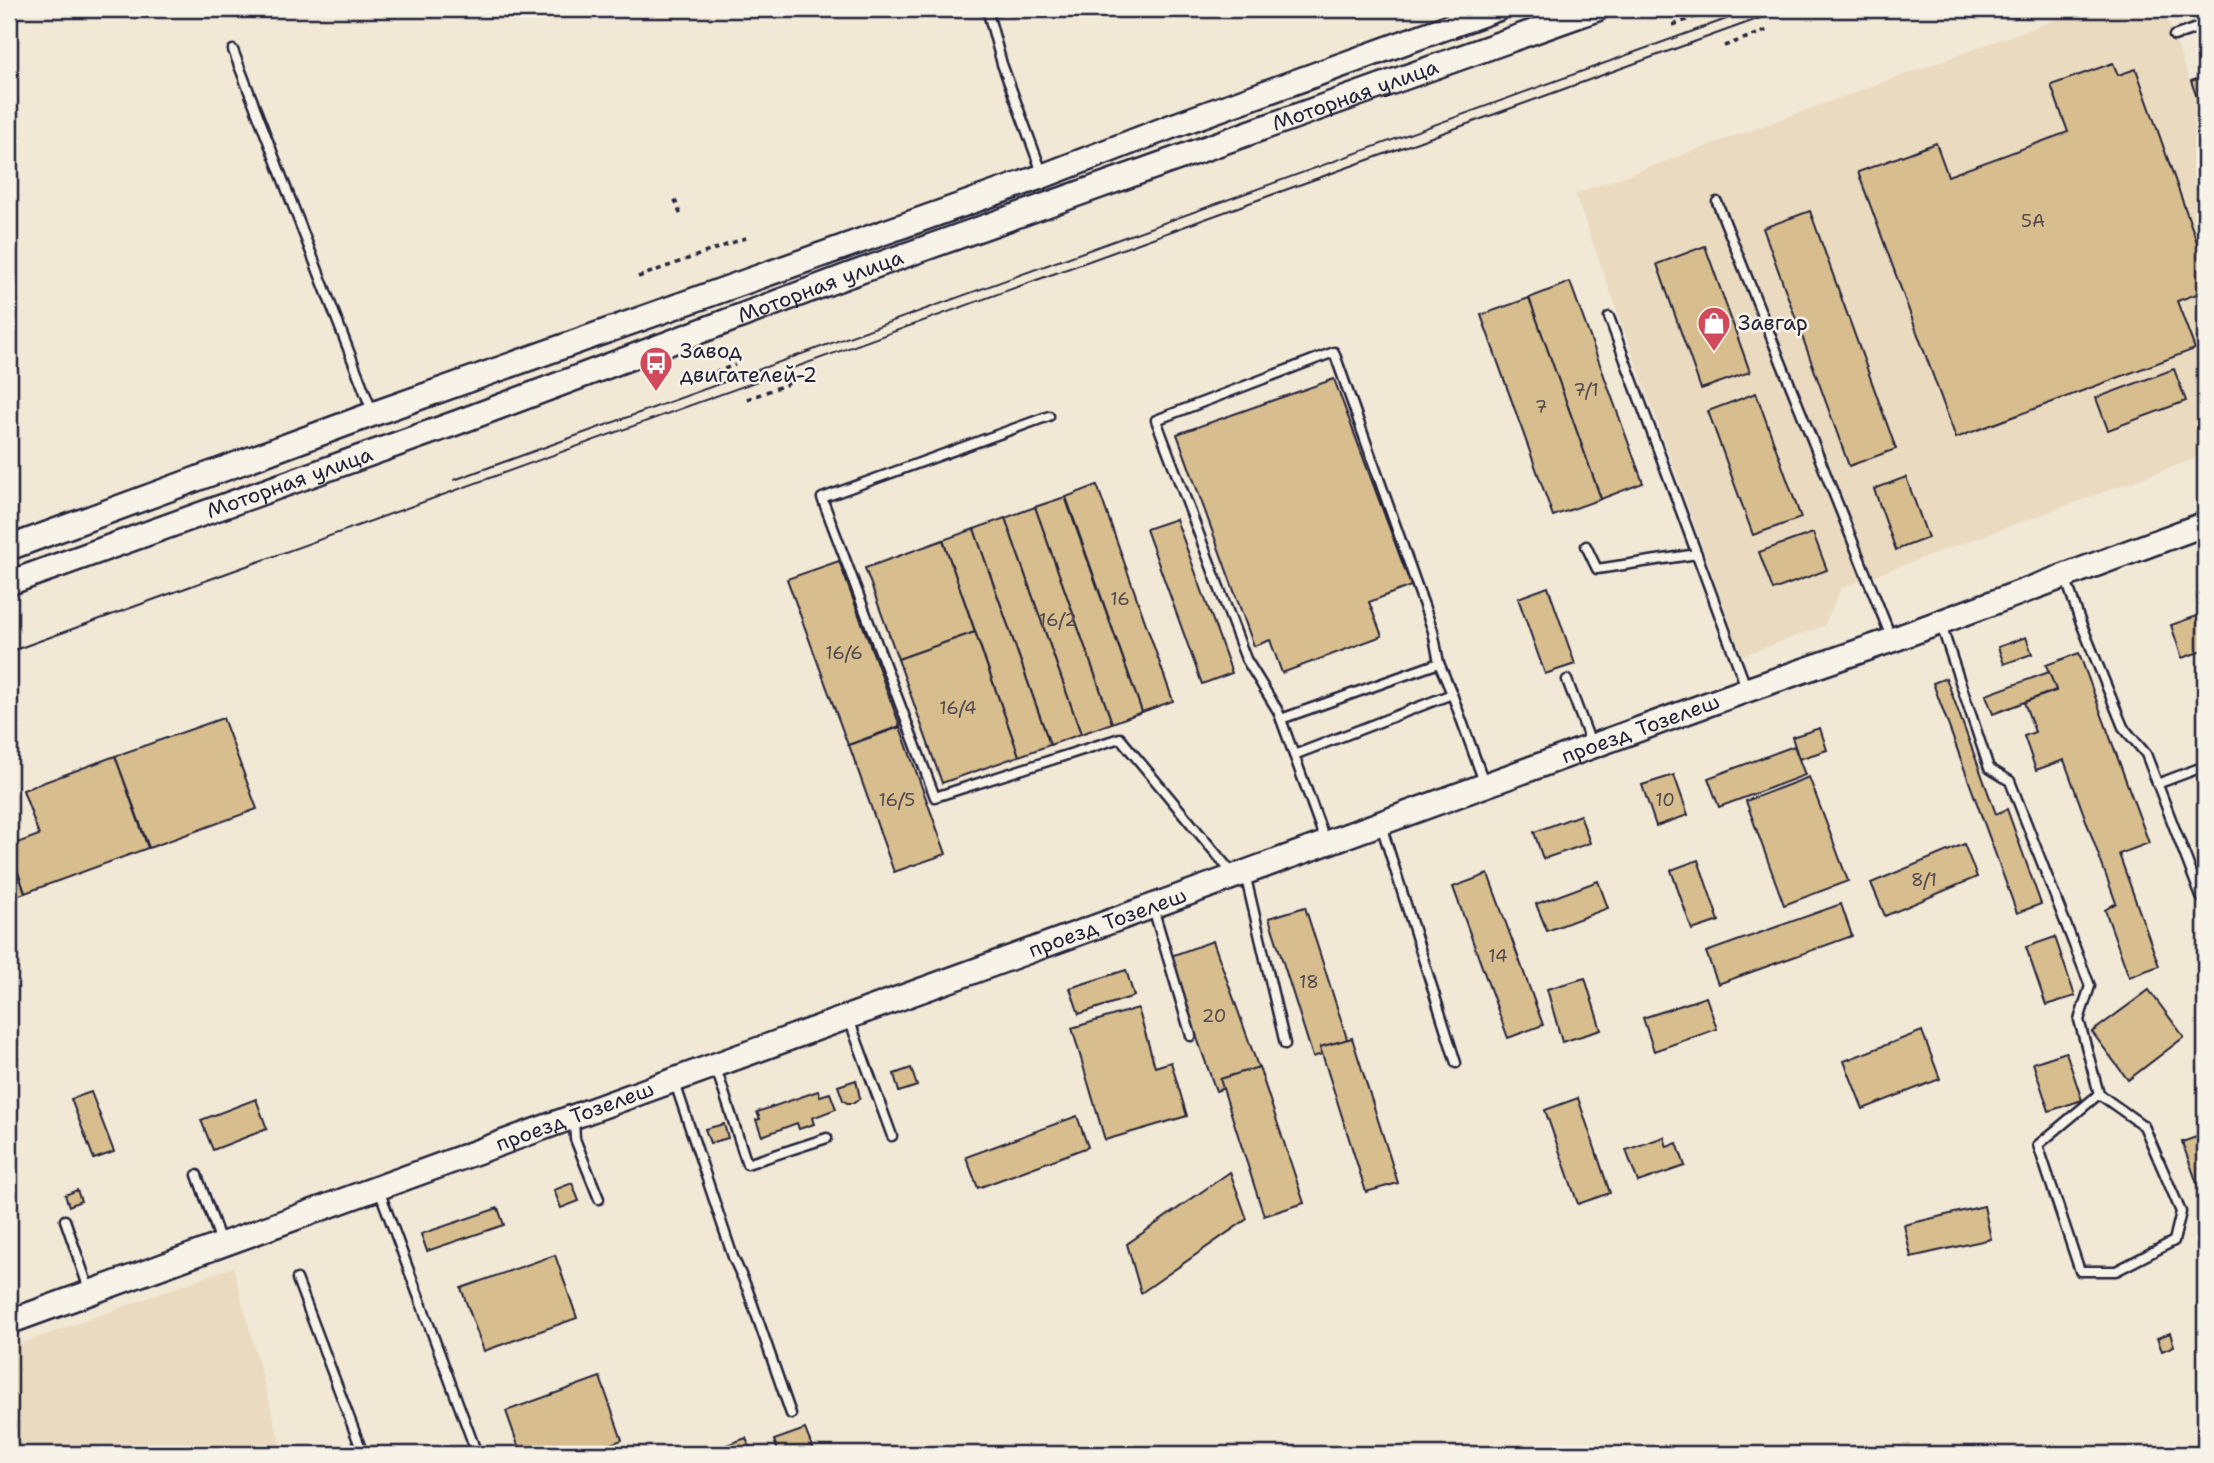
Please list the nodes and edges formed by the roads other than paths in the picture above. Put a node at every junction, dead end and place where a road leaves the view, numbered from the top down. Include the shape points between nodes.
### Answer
1 (987, 9) edge
2 (1497, 9) edge
3 (1597, 9) edge
4 (2205, 24) edge
5 (2174, 36) dead end
6 (233, 50) dead end
7 (1170, 127) junction
8 (1181, 158) junction
9 (1043, 176) junction
10 (296, 183) dead end
11 (286, 187) junction
12 (1717, 202) dead end
13 (319, 244) dead end
14 (309, 247) junction
15 (1609, 317) dead end
16 (373, 414) junction
17 (1049, 416) dead end
18 (173, 487) junction
19 (125, 505) junction
20 (184, 520) junction
21 (2205, 524) edge
22 (137, 537) junction
23 (1587, 546) dead end
24 (9, 548) edge
25 (1697, 554) junction
26 (2065, 576) junction
27 (9, 583) edge
28 (1940, 622) junction
29 (1892, 640) junction
30 (1439, 663) junction
31 (1567, 680) dead end
32 (1747, 690) junction
33 (1452, 694) junction
34 (1281, 719) junction
35 (1592, 746) junction
36 (1294, 755) junction
37 (2205, 766) edge
38 (2157, 784) junction
39 (1485, 785) junction
40 (1381, 823) junction
41 (1326, 843) junction
42 (1240, 874) junction
43 (2205, 895) edge
44 (1152, 906) junction
45 (848, 1017) junction
46 (1191, 1036) dead end
47 (1285, 1044) dead end
48 (1457, 1063) dead end
49 (715, 1065) junction
50 (674, 1080) junction
51 (2099, 1094) junction
52 (574, 1116) junction
53 (892, 1136) dead end
54 (827, 1138) dead end
55 (197, 1175) dead end
56 (378, 1188) junction
57 (599, 1199) dead end
58 (65, 1220) dead end
59 (222, 1244) junction
60 (297, 1279) dead end
61 (90, 1292) junction
62 (9, 1322) edge
63 (790, 1414) dead end
64 (363, 1454) edge
65 (477, 1454) edge

1 - 9 lane
2 - 7 main road, Моторная улица
3 - 8 main road, Моторная улица
4 - 5 lane
6 - 11 lane
7 - 8 main road
7 - 9 main road, Моторная улица
8 - 20 main road, Моторная улица
9 - 16 main road, Моторная улица
10 - 11 lane
11 - 14 lane
12 - 29 lane
13 - 14 lane
14 - 16 lane
15 - 25 lane
16 - 18 main road, Моторная улица
17 - 42 lane via 822,498 935,797 1120,738
18 - 19 main road, Моторная улица
18 - 20 main road via 167,507
19 - 22 main road via 140,517
19 - 24 main road, Моторная улица
20 - 22 main road, Моторная улица
21 - 26 main road, проезд Тозелеш
22 - 27 main road, Моторная улица
23 - 25 lane via 1597,569
25 - 32 lane
26 - 28 main road, проезд Тозелеш
26 - 38 lane via 2123,727 2146,754
28 - 29 main road, проезд Тозелеш
28 - 51 lane via 1989,768 2010,781 2090,986 2079,1020
29 - 32 main road, проезд Тозелеш
30 - 33 lane
30 - 34 lane
30 - 34 lane via 1433,631 1334,352 1156,420 1246,659
31 - 35 lane
32 - 35 main road, проезд Тозелеш
33 - 36 lane
33 - 39 lane
34 - 36 lane
35 - 39 main road, проезд Тозелеш
36 - 41 lane
37 - 38 lane
38 - 43 lane via 2201,897
39 - 40 main road, проезд Тозелеш
40 - 41 main road, проезд Тозелеш
40 - 48 lane
41 - 42 main road, проезд Тозелеш
42 - 44 main road, проезд Тозелеш
42 - 47 lane
44 - 45 main road, проезд Тозелеш
44 - 46 lane
45 - 49 main road, проезд Тозелеш
45 - 53 lane
49 - 50 main road, проезд Тозелеш
49 - 54 lane via 747,1164
50 - 52 main road, проезд Тозелеш
50 - 63 lane
51 - 51 lane via 2038,1145 2080,1271 2116,1271 2174,1241 2181,1212 2144,1126
52 - 56 main road, проезд Тозелеш
52 - 57 lane via 575,1139
55 - 59 lane
56 - 59 main road, проезд Тозелеш
56 - 65 lane
58 - 61 lane
59 - 61 main road, проезд Тозелеш
60 - 64 lane
61 - 62 main road, проезд Тозелеш

